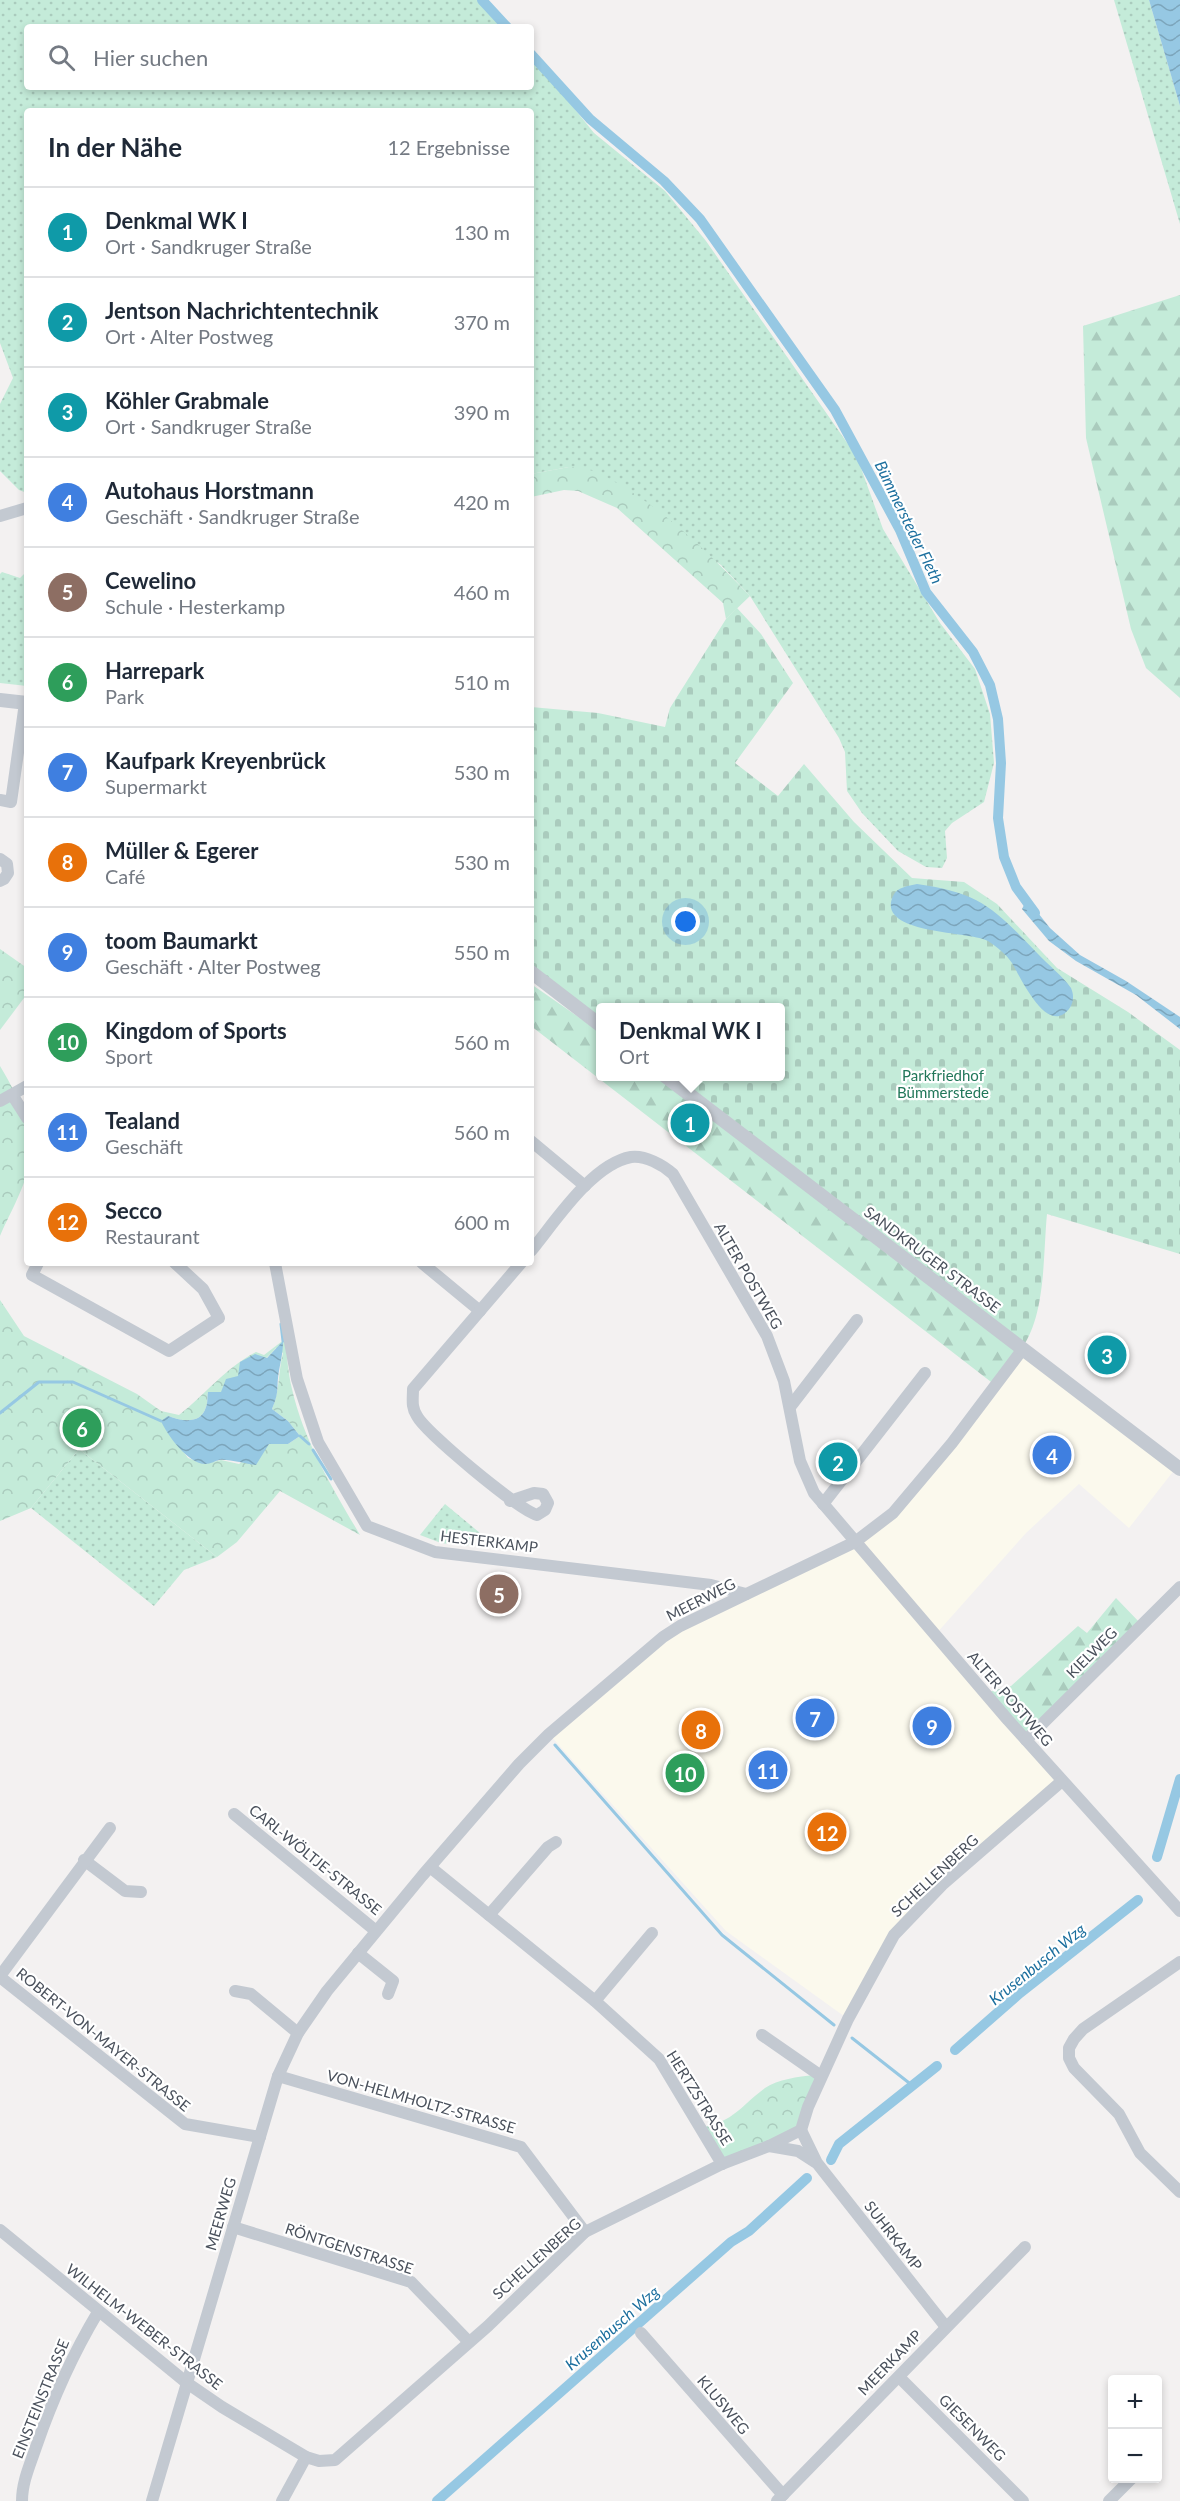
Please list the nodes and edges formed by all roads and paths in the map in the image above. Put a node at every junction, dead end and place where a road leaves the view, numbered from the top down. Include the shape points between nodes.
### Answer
1 (24, 509) edge
2 (0, 516) edge
3 (0, 700) edge
4 (24, 703) edge
5 (24, 716) edge
6 (0, 800) edge
7 (0, 859) edge
8 (0, 881) edge
9 (534, 974) edge
10 (596, 1022) edge
11 (670, 1081) edge
12 (24, 1088) edge
13 (13, 1096) junction
14 (0, 1101) edge
15 (24, 1113) edge
16 (534, 1144) edge
17 (585, 1186) junction
18 (534, 1247) edge
19 (36, 1266) edge
20 (179, 1266) edge
21 (276, 1266) edge
22 (426, 1266) edge
23 (518, 1266) edge
24 (480, 1311) junction
25 (857, 1320) dead end
26 (1022, 1350) junction
27 (925, 1373) dead end
28 (790, 1407) junction
29 (1180, 1469) edge
30 (510, 1501) dead end
31 (823, 1504) junction
32 (855, 1542) junction
33 (1180, 1587) edge
34 (746, 1594) junction
35 (1026, 1740) junction
36 (1062, 1781) junction
37 (234, 1814) dead end
38 (110, 1828) dead end
39 (556, 1842) dead end
40 (84, 1860) junction
41 (430, 1867) junction
42 (141, 1892) dead end
43 (1180, 1911) edge
44 (489, 1915) junction
45 (376, 1931) junction
46 (652, 1933) dead end
47 (358, 1953) junction
48 (1180, 1962) edge
49 (0, 1977) edge
50 (235, 1991) dead end
51 (388, 1994) dead end
52 (595, 2001) junction
53 (297, 2033) junction
54 (762, 2035) dead end
55 (278, 2076) junction
56 (821, 2076) junction
57 (801, 2130) junction
58 (260, 2137) junction
59 (769, 2146) junction
60 (817, 2163) junction
61 (722, 2164) junction
62 (1180, 2192) edge
63 (233, 2228) junction
64 (0, 2230) edge
65 (585, 2232) junction
66 (1025, 2247) dead end
67 (98, 2312) junction
68 (946, 2327) junction
69 (641, 2333) dead end
70 (469, 2342) junction
71 (899, 2377) junction
72 (186, 2383) junction
73 (306, 2457) junction
74 (1127, 2483) edge
75 (780, 2498) edge
76 (22, 2501) edge
77 (152, 2501) edge
78 (282, 2501) edge
79 (1023, 2501) edge
80 (1108, 2501) edge

1 - 2 street
3 - 4 street
5 - 6 street via 11,802
7 - 8 street via 7,864 8,873
9 - 10 street
11 - 26 street, SANDKRUGER STRASSE
12 - 13 street
13 - 14 street
13 - 15 street
16 - 17 street
17 - 18 street, ALTER POSTWEG
17 - 28 street, ALTER POSTWEG via 618,1161 634,1157 662,1165 673,1174 767,1336
19 - 20 street via 32,1275 169,1351 219,1318 203,1289
21 - 34 street, HESTERKAMP via 297,1379 318,1442 367,1526 435,1552 711,1585
22 - 24 street
23 - 24 street
24 - 30 street via 413,1389 412,1407 425,1427
25 - 28 street
26 - 29 street, SANDKRUGER STRASSE
26 - 32 street, MEERWEG via 914,1490 893,1513
27 - 31 street
28 - 31 street, ALTER POSTWEG via 800,1461
31 - 32 street, ALTER POSTWEG
32 - 34 street, MEERWEG
32 - 35 street, ALTER POSTWEG
33 - 35 street, KIELWEG
34 - 41 street, MEERWEG via 663,1637 549,1734
35 - 36 street, ALTER POSTWEG
36 - 43 street, ALTER POSTWEG
36 - 56 street, SCHELLENBERG via 936,1892 894,1935
37 - 45 street, CARL-WÖLTJE-STRASSE
38 - 40 street
39 - 44 street
40 - 42 street via 124,1892
40 - 49 street
41 - 44 street, HERTZSTRASSE
41 - 45 street, MEERWEG
44 - 52 street, HERTZSTRASSE
45 - 47 street, MEERWEG
46 - 52 street
47 - 51 street via 393,1981
47 - 53 street, MEERWEG
48 - 62 street via 1083,2030 1069,2048 1074,2068 1119,2114 1140,2153
49 - 58 street, ROBERT-VON-MAYER-STRASSE via 185,2124
50 - 53 street via 251,1994
52 - 61 street, HERTZSTRASSE via 659,2059
53 - 55 street, MEERWEG
54 - 56 street
55 - 58 street, MEERWEG
55 - 65 street, VON-HELMHOLTZ-STRASSE via 521,2146
56 - 57 street, SCHELLENBERG
57 - 59 street, SCHELLENBERG
57 - 60 street, SUHRKAMP
58 - 63 street, MEERWEG
59 - 60 street, SUHRKAMP via 798,2151
59 - 61 street, SCHELLENBERG
60 - 68 street, SUHRKAMP
61 - 65 street, SCHELLENBERG
63 - 70 street, RÖNTGENSTRASSE via 411,2282
63 - 72 street, MEERWEG
64 - 67 street, WILHELM-WEBER-STRASSE
65 - 70 street, SCHELLENBERG
66 - 68 street, MEERKAMP
67 - 72 street, WILHELM-WEBER-STRASSE
67 - 76 street, EINSTEINSTRASSE via 73,2353 45,2420 22,2487
68 - 71 street, MEERKAMP
69 - 75 street, KLUSWEG
70 - 73 street, SCHELLENBERG via 335,2460
71 - 75 street, MEERKAMP
71 - 79 street, GIESENWEG
72 - 73 street, WILHELM-WEBER-STRASSE
72 - 77 street, MEERWEG
73 - 78 street
74 - 80 street

